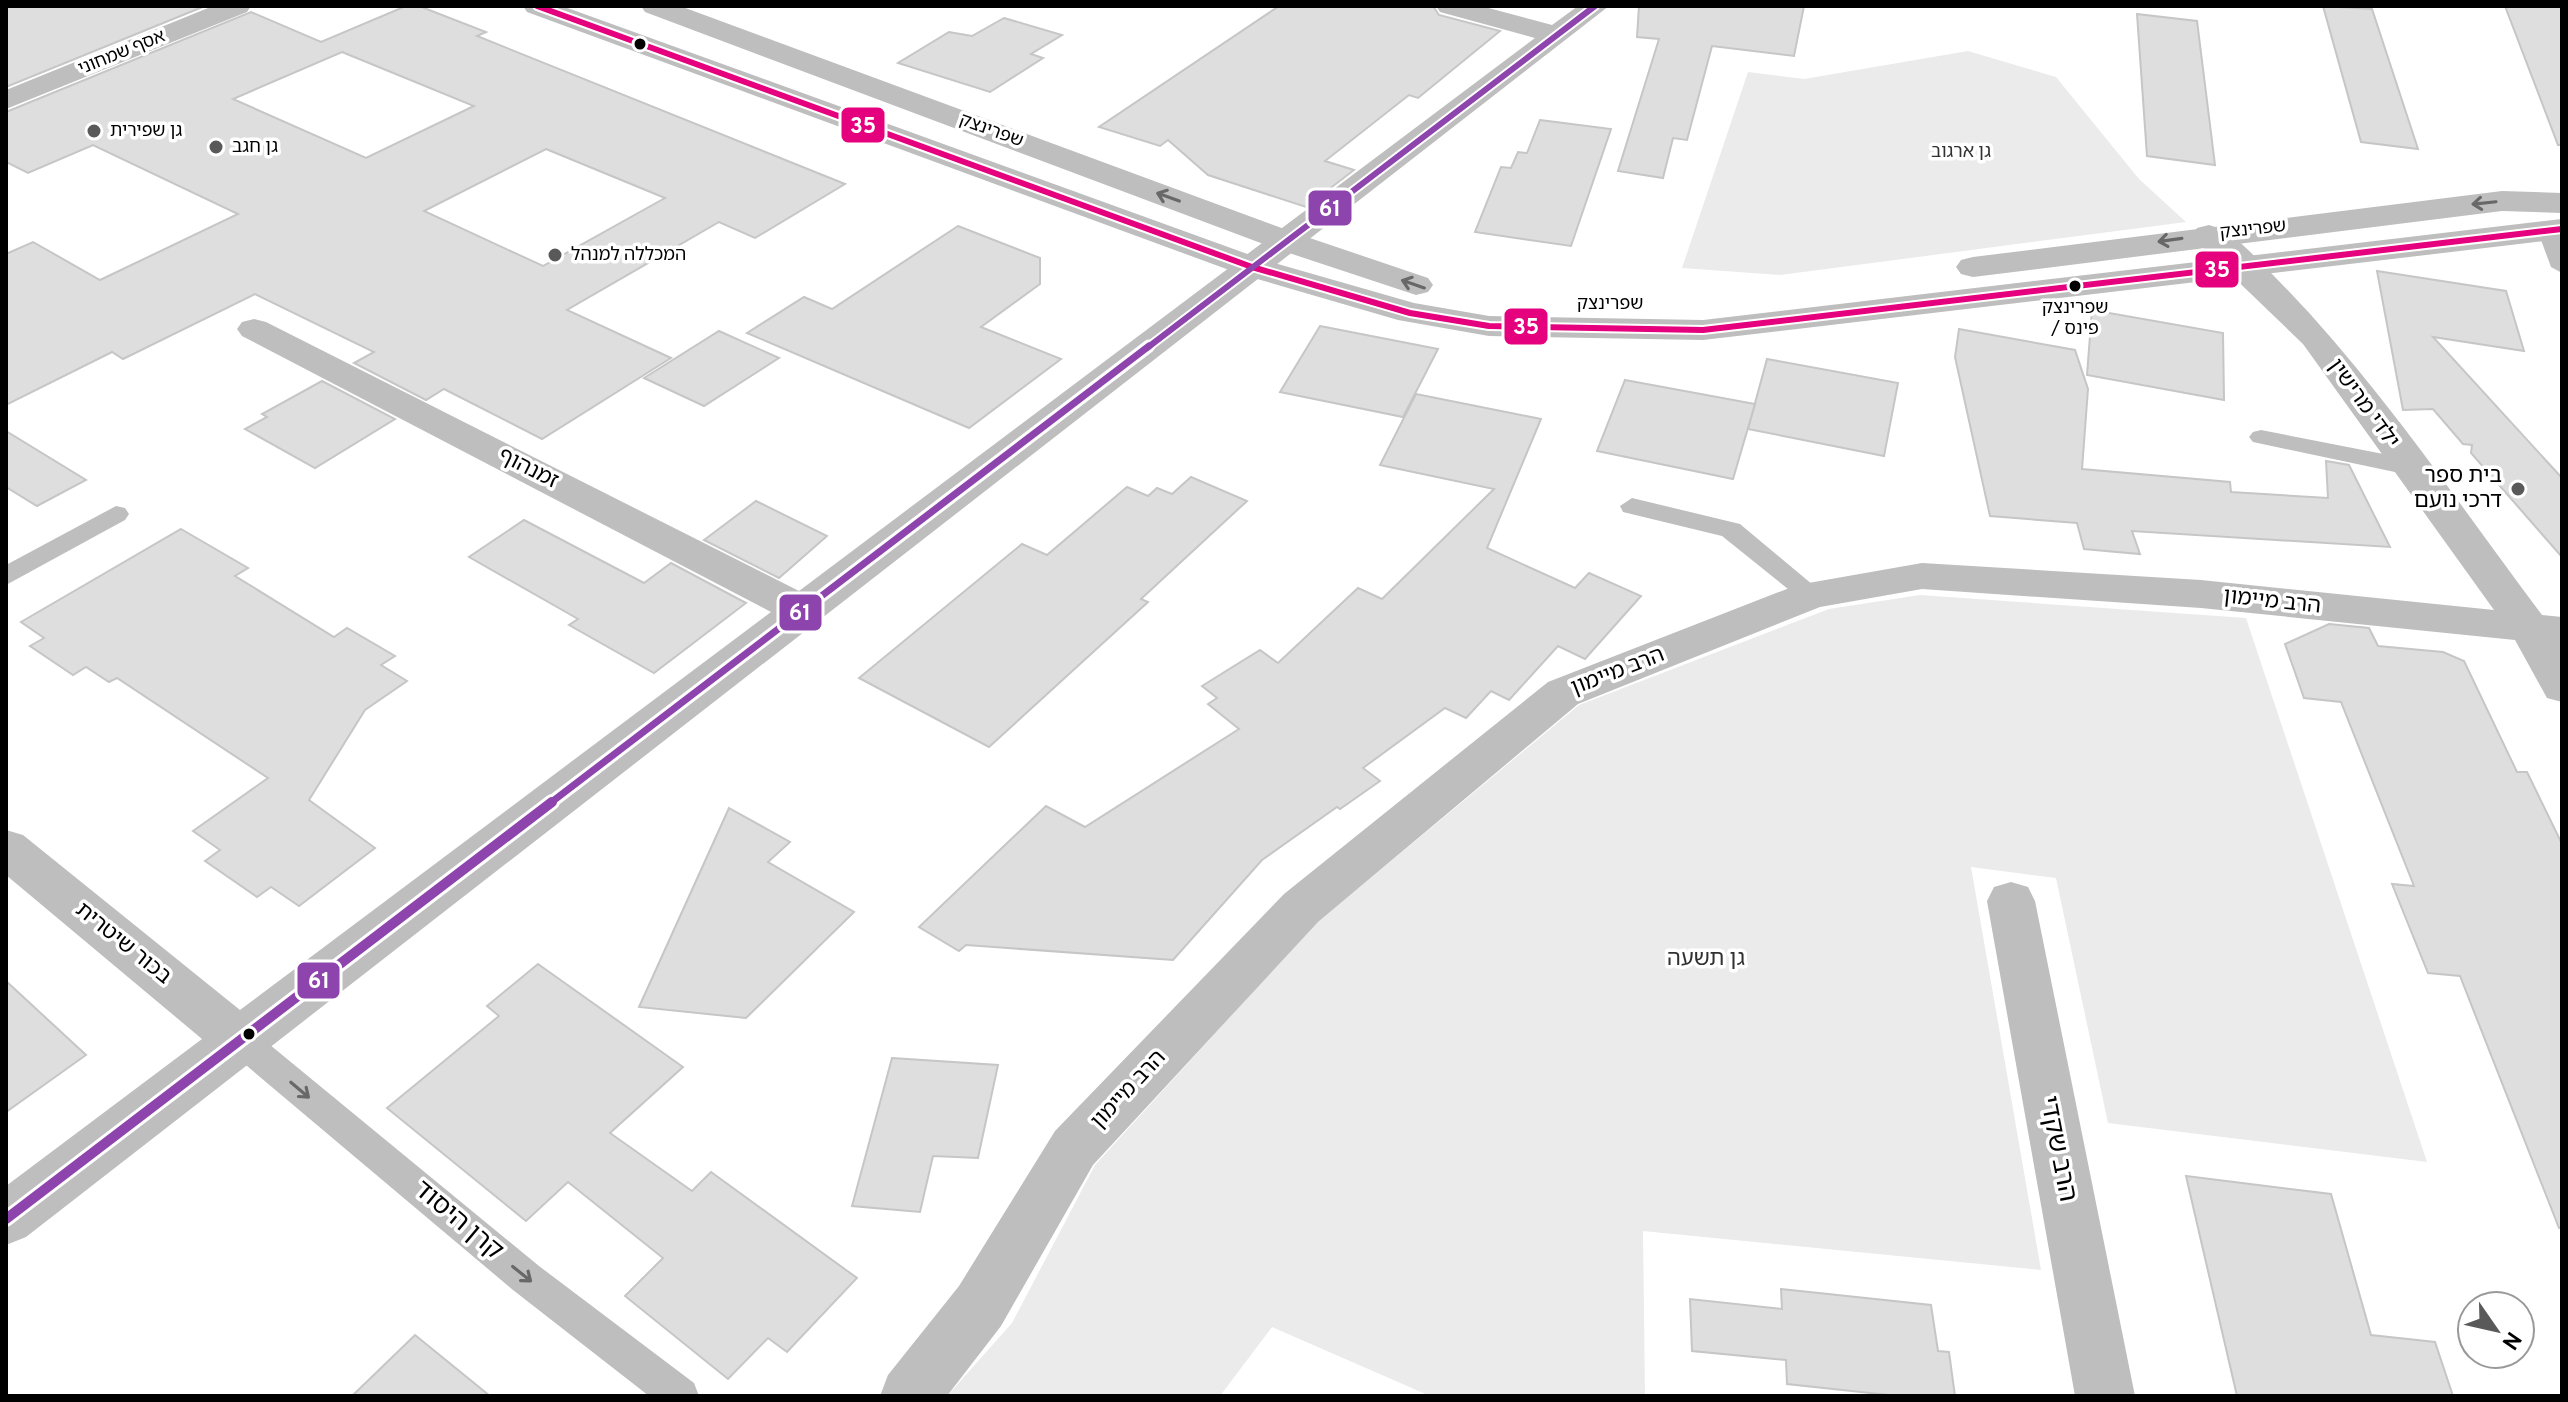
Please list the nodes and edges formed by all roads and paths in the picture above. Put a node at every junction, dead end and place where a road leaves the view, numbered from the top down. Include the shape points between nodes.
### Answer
1 (237, 6) edge
2 (537, 6) edge
3 (655, 6) edge
4 (1450, 6) edge
5 (1595, 6) edge
6 (1556, 35) junction
7 (6, 100) edge
8 (2557, 220) edge
9 (2209, 235) junction
10 (1269, 254) junction
11 (2244, 265) junction
12 (2562, 267) edge
13 (254, 329) dead end
14 (2261, 437) dead end
15 (2409, 467) junction
16 (1632, 506) dead end
17 (116, 514) dead end
18 (6, 576) edge
19 (1812, 595) junction
20 (802, 610) junction
21 (2546, 629) edge
22 (2562, 687) edge
23 (6, 848) edge
24 (2011, 901) dead end
25 (240, 1040) junction
26 (6, 1219) edge
27 (680, 1396) edge
28 (910, 1396) edge
29 (2105, 1396) edge

1 - 7 street, אסף שמחוני
2 - 10 street, שפרינצק
10 -> 3 street, שפרינצק
4 - 6 street
5 - 6 street
6 - 10 street
8 -> 9 street, שפרינצק via 2502,201
8 - 11 street, שפרינצק
8 - 12 lane
9 -> 10 street, שפרינצק via 1702,305 1563,304 1445,295
9 - 11 street, ילדי מרישין
10 - 11 street, שפרינצק via 1410,313 1489,326 1703,330
10 - 20 street
11 - 15 street, ילדי מרישין via 2315,337
13 - 20 street, זמנהוף
14 - 15 lane
15 - 21 street, ילדי מרישין
16 - 19 lane via 1731,530
17 - 18 lane
19 - 21 street, הרב מיימון via 1922,576 2201,594
19 - 28 street, הרב מיימון via 1563,693 1301,908 1074,1148 980,1306
20 - 25 street
21 - 22 street, ילדי מרישין
23 - 25 street, בכור שיטרית
24 - 29 street, הרב שקדי
25 - 26 street
25 -> 27 lane, קרן היסוד via 526,1278

